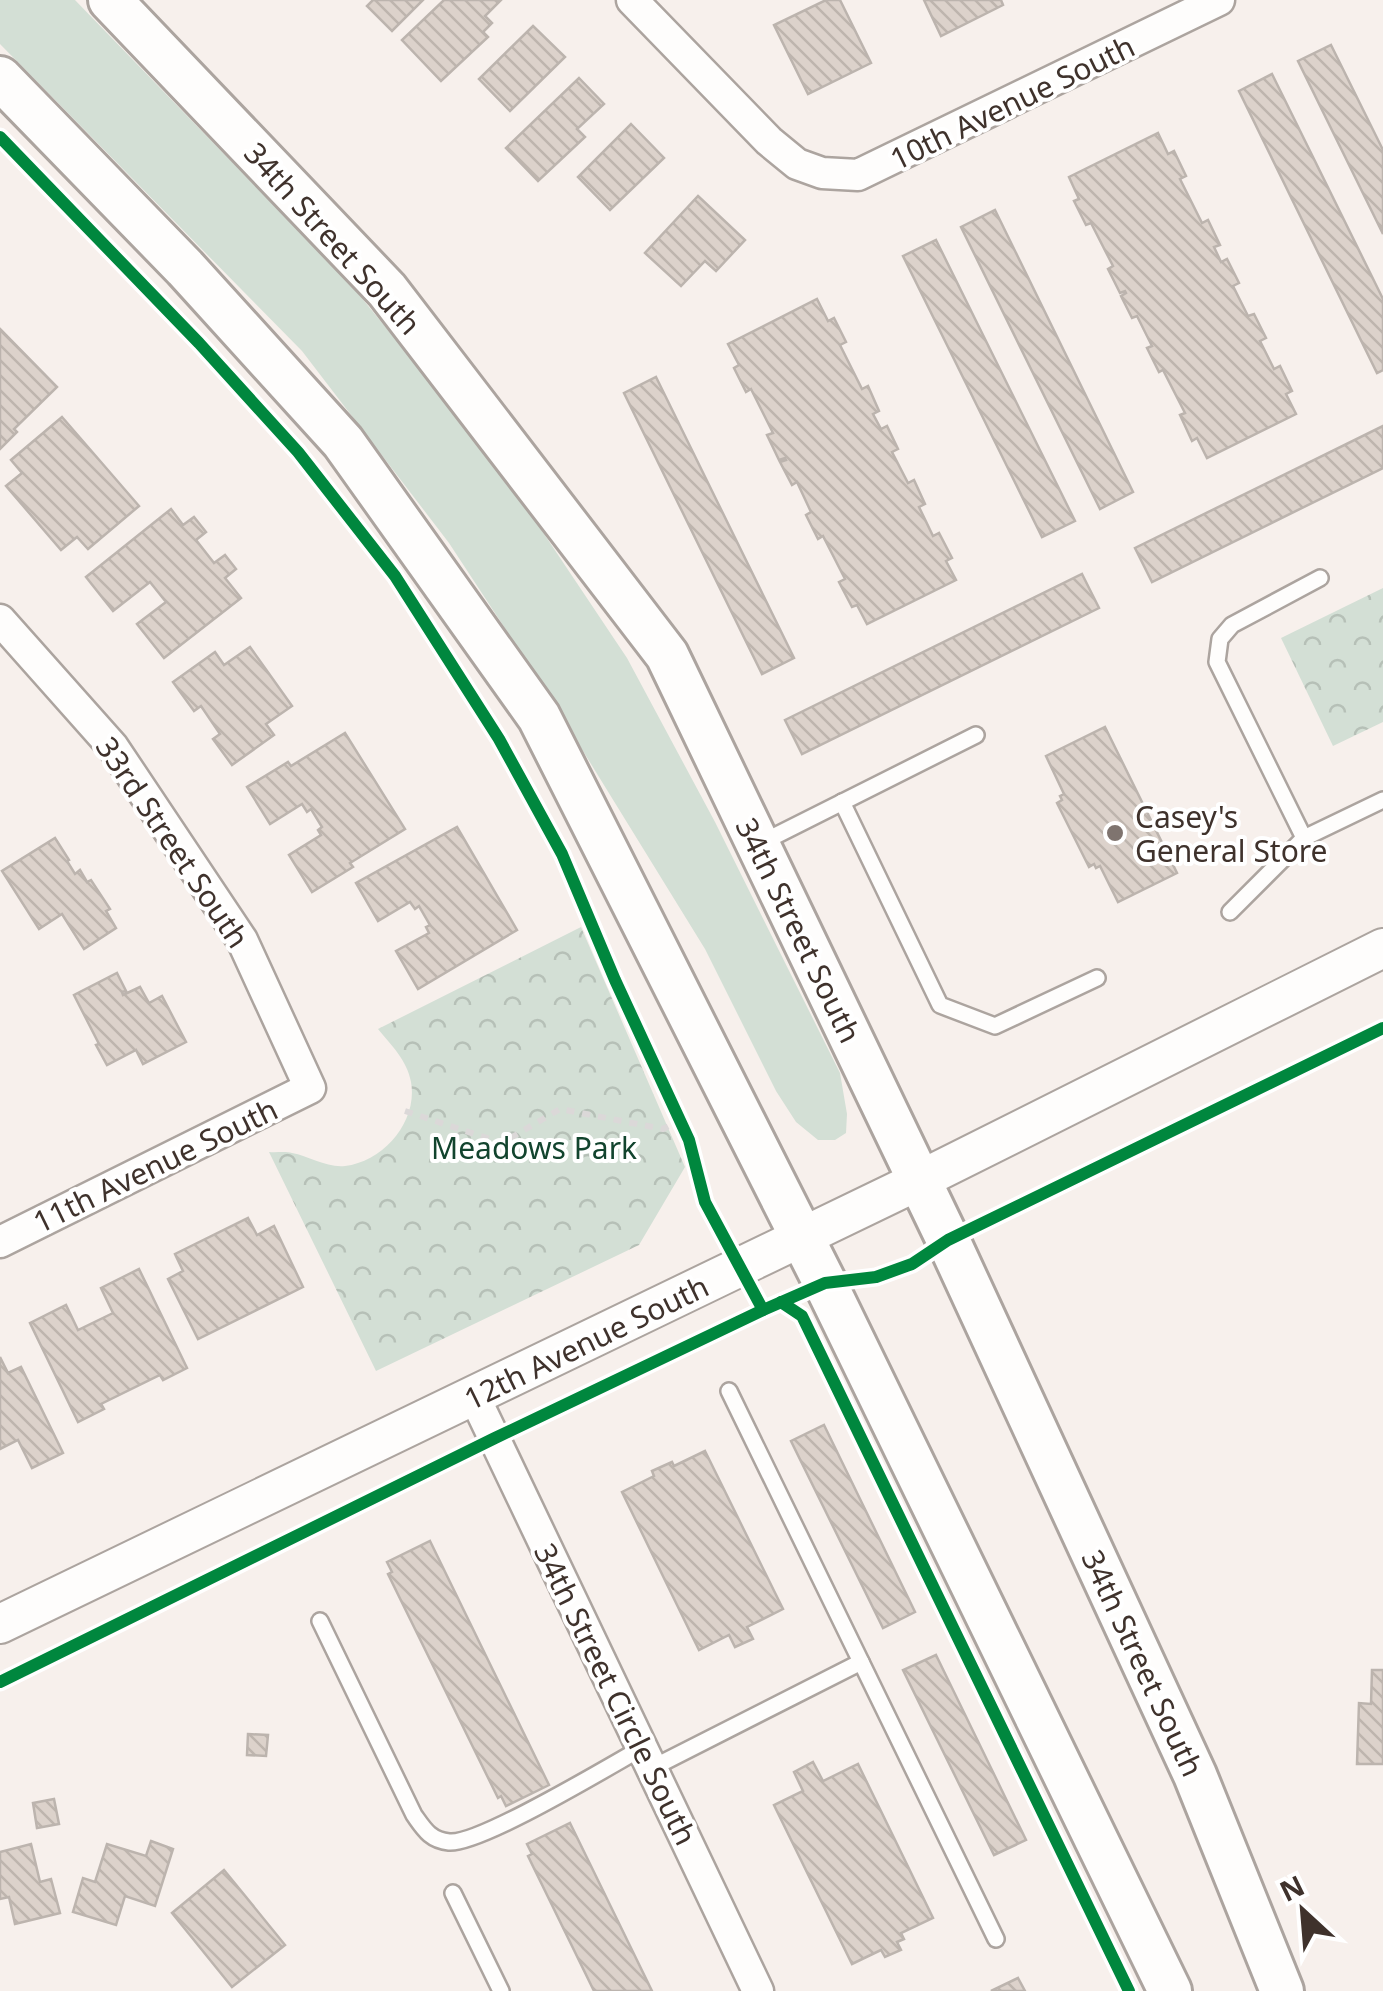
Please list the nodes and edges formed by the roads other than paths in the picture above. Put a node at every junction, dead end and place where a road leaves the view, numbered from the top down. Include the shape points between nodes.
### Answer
1 (110, 0) edge
2 (632, 0) edge
3 (1219, 0) edge
4 (0, 78) edge
5 (1320, 578) dead end
6 (0, 620) edge
7 (976, 735) dead end
8 (1383, 800) edge
9 (842, 802) junction
10 (1304, 838) junction
11 (758, 844) junction
12 (1230, 912) dead end
13 (1383, 948) edge
14 (1097, 978) dead end
15 (310, 1088) joint
16 (920, 1180) junction
17 (802, 1237) junction
18 (0, 1242) edge
19 (729, 1391) dead end
20 (474, 1396) junction
21 (320, 1621) dead end
22 (0, 1624) edge
23 (861, 1662) junction
24 (647, 1758) junction
25 (453, 1892) dead end
26 (996, 1938) dead end
27 (501, 1991) edge
28 (758, 1991) edge
29 (1170, 1991) edge
30 (1282, 1991) edge

1 - 11 main road, 34th Street South via 410,320 667,655
2 - 3 street, 10th Avenue South via 798,164 858,176
4 - 17 main road via 342,442 539,717
5 - 10 lane via 1232,625 1220,639 1218,662
6 - 15 street, 33rd Street South via 113,748 242,940
7 - 9 lane
8 - 10 lane
9 - 11 lane
9 - 14 lane via 940,1005 995,1026
10 - 12 lane
11 - 16 main road, 34th Street South
13 - 16 street, 12th Avenue South
15 - 18 street, 11th Avenue South
16 - 17 street, 12th Avenue South
16 - 30 main road, 34th Street South via 1195,1775
17 - 20 street, 12th Avenue South
17 - 29 main road
19 - 23 lane
20 - 22 street, 12th Avenue South
20 - 24 street, 34th Street Circle South
21 - 24 lane via 430,1836 472,1838
23 - 24 lane
23 - 26 lane
24 - 28 street, 34th Street Circle South
25 - 27 lane

